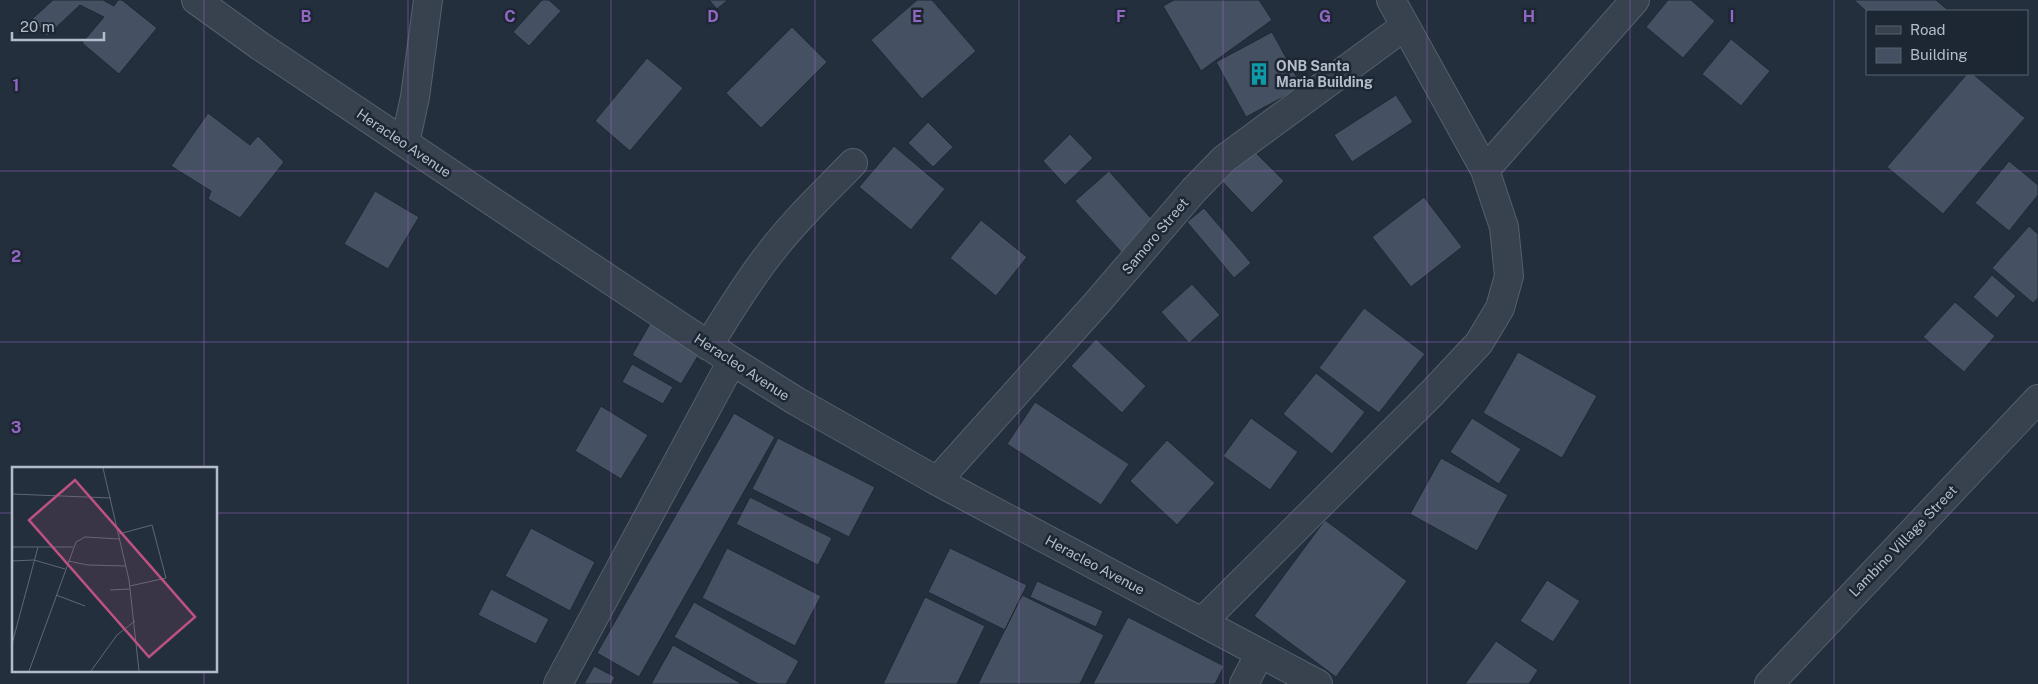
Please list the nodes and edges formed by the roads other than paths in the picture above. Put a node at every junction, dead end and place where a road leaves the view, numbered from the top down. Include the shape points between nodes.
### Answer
1 (196, 0) edge
2 (428, 0) edge
3 (1391, 0) edge
4 (1634, 0) edge
5 (1405, 26) junction
6 (405, 143) junction
7 (853, 163) dead end
8 (1485, 170) junction
9 (708, 346) junction
10 (732, 361) junction
11 (2038, 400) edge
12 (937, 481) junction
13 (1202, 622) junction
14 (1260, 653) junction
15 (558, 684) edge
16 (1244, 684) edge
17 (1318, 684) edge
18 (1769, 684) edge

1 - 6 street, Heracleo Avenue
2 - 6 street via 415,97
3 - 5 street
4 - 8 street
5 - 8 street
5 - 12 street, Samoro Street via 1224,159
6 - 9 street, Heracleo Avenue
7 - 9 street via 770,252
8 - 13 street via 1504,227 1508,276 1500,308 1479,343
9 - 10 street, Heracleo Avenue
10 - 12 street, Heracleo Avenue
10 - 15 street
11 - 18 street, Lambino Village Street
12 - 13 street, Heracleo Avenue
13 - 14 street, Heracleo Avenue
14 - 16 street
14 - 17 street, Heracleo Avenue

